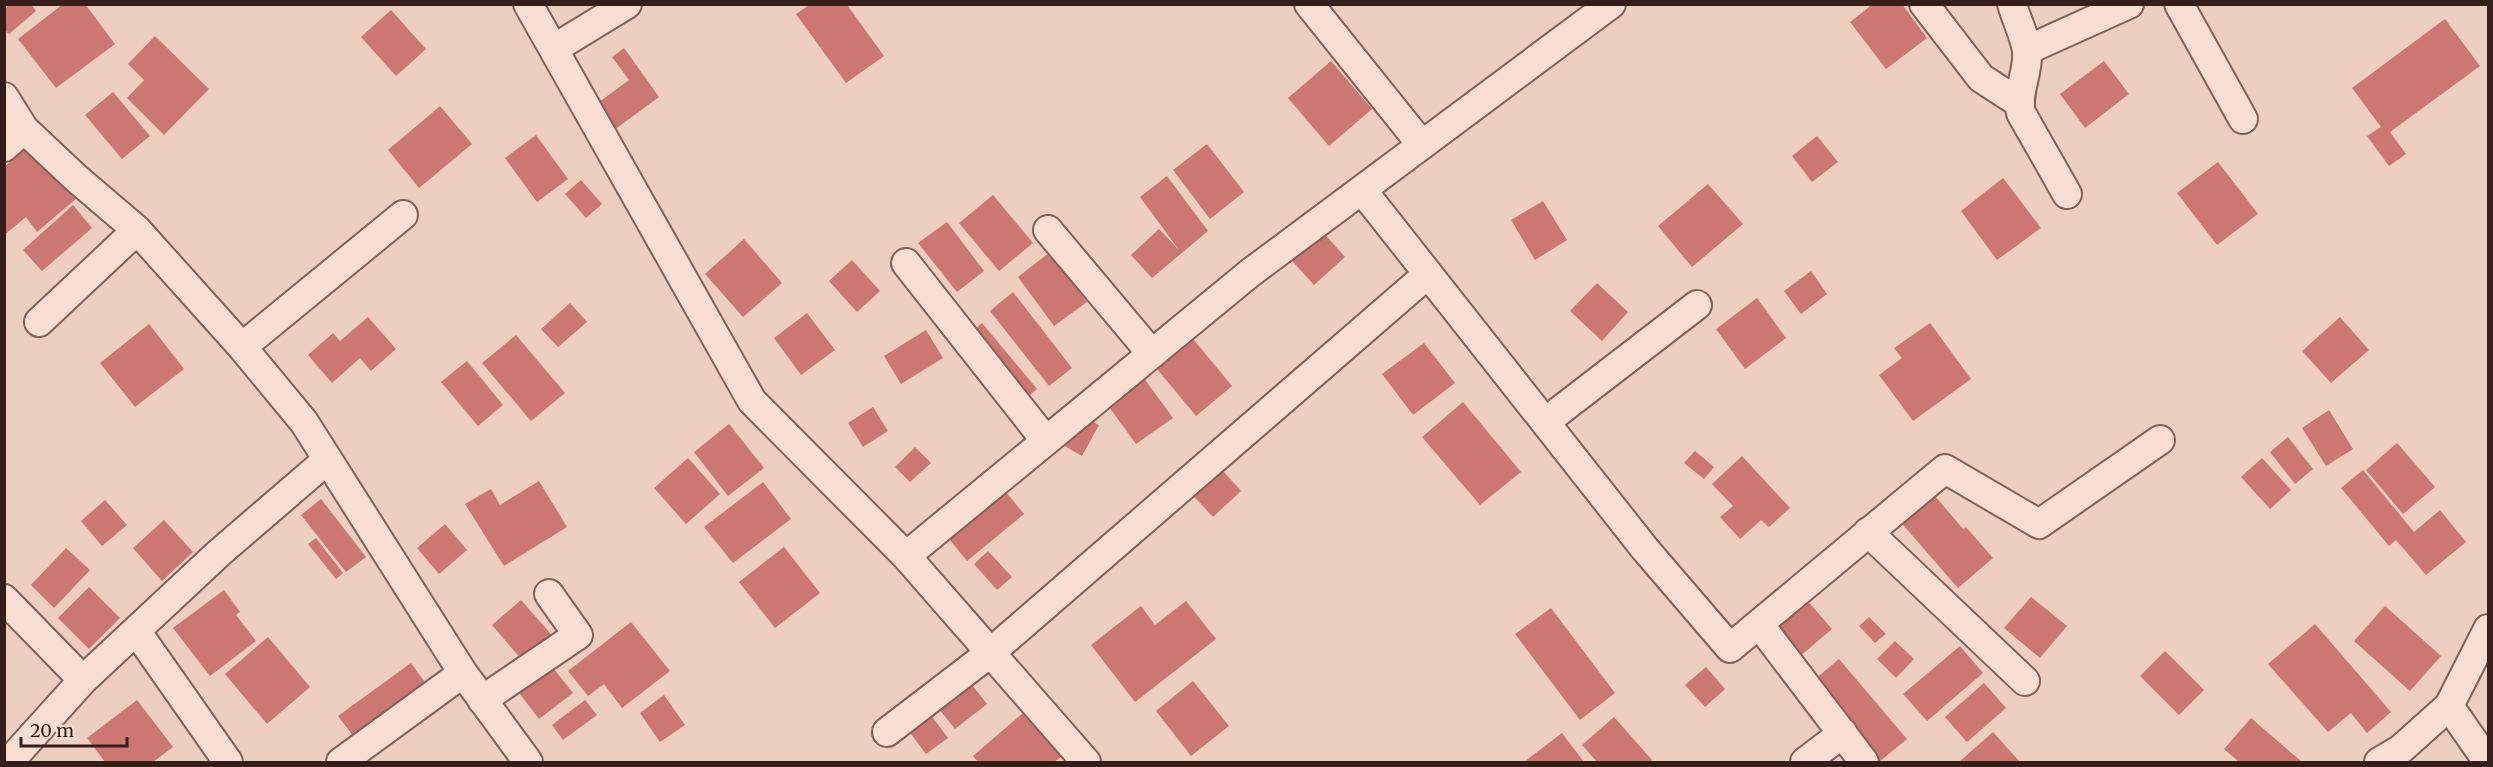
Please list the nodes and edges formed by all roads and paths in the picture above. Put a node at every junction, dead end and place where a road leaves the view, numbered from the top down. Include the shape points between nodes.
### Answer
1 (528, 4) edge
2 (627, 4) edge
3 (1309, 4) edge
4 (1611, 4) edge
5 (1924, 4) edge
6 (2012, 4) edge
7 (2129, 4) edge
8 (2179, 4) edge
9 (555, 48) junction
10 (2027, 50) junction
11 (4, 97) edge
12 (2018, 102) junction
13 (2243, 119) dead end
14 (14, 138) edge
15 (1422, 145) junction
16 (1362, 189) junction
17 (2067, 194) dead end
18 (403, 216) dead end
19 (137, 230) junction
20 (1048, 230) dead end
21 (906, 263) dead end
22 (1428, 273) junction
23 (1698, 306) dead end
24 (39, 322) dead end
25 (242, 347) junction
26 (1152, 354) junction
27 (1545, 422) junction
28 (2160, 440) dead end
29 (1046, 441) junction
30 (327, 460) junction
31 (1868, 532) junction
32 (906, 556) junction
33 (549, 594) dead end
34 (4, 599) edge
35 (1759, 624) junction
36 (2488, 629) edge
37 (137, 632) junction
38 (990, 653) junction
39 (463, 673) junction
40 (83, 680) junction
41 (2025, 681) dead end
42 (482, 700) junction
43 (2450, 706) junction
44 (887, 732) dead end
45 (1843, 733) junction
46 (9, 762) edge
47 (228, 762) edge
48 (341, 762) edge
49 (528, 762) edge
50 (1086, 762) edge
51 (1805, 762) edge
52 (1864, 762) edge
53 (2379, 762) edge
54 (2488, 762) edge

1 - 9 street
2 - 9 street
3 - 15 street
4 - 15 street
5 - 12 street via 1981,78
6 - 10 street
7 - 10 street
8 - 13 street
9 - 32 street via 752,401
10 - 12 street
11 - 14 street
12 - 17 street
14 - 19 street via 76,178
15 - 16 street
16 - 22 street
16 - 26 street via 1250,273
18 - 25 street
19 - 24 street
19 - 25 street
20 - 26 street
21 - 29 street
22 - 27 street
22 - 38 street
23 - 27 street
25 - 30 street via 304,422
26 - 29 street
27 - 35 street via 1645,549 1730,648
28 - 31 street via 2039,524 1945,469
29 - 32 street
30 - 37 street via 219,553
30 - 39 street
31 - 35 street
31 - 41 street
32 - 38 street
33 - 42 street via 578,635
34 - 40 street
35 - 45 street
36 - 43 street
37 - 40 street
37 - 47 street
38 - 44 street
38 - 50 street
39 - 42 street
39 - 48 street
40 - 46 street
42 - 49 street
43 - 53 street via 2401,749
43 - 54 street
45 - 51 street
45 - 52 street

